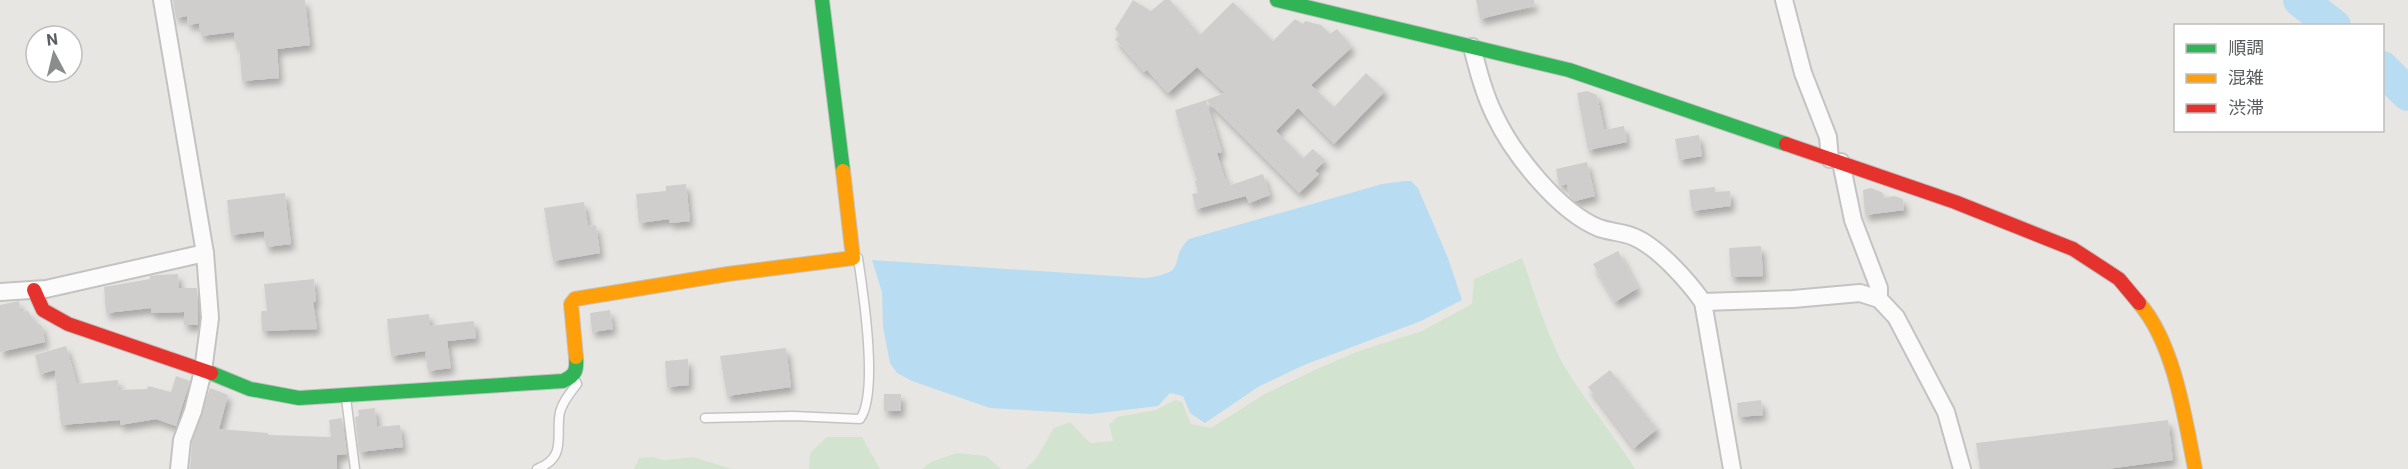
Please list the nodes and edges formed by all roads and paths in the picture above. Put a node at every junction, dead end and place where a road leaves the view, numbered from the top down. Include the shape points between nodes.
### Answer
1 (162, 0) edge
2 (822, 0) edge
3 (1277, 0) edge
4 (1784, 0) edge
5 (1472, 47) junction
6 (1835, 160) junction
7 (205, 253) junction
8 (858, 257) dead end
9 (34, 290) junction
10 (0, 292) edge
11 (1879, 299) junction
12 (1703, 302) junction
13 (203, 371) junction
14 (573, 376) junction
15 (346, 395) junction
16 (705, 418) dead end
17 (179, 469) edge
18 (355, 469) edge
19 (537, 469) edge
20 (1732, 469) edge
21 (1962, 469) edge
22 (2195, 469) edge

1 - 7 street
2 - 14 street via 853,258 575,299 571,304 577,369
3 - 5 street
4 - 6 street via 1803,73
5 - 6 street via 1569,70
5 - 12 street via 1495,117 1534,176 1564,205 1598,228 1635,237 1663,258
6 - 11 street via 1879,288
6 - 22 street via 2073,249 2119,279 2145,309 2161,338 2179,391
7 - 9 street
7 - 13 street via 210,318
8 - 16 lane via 870,348 860,419
9 - 10 street
9 - 13 street via 43,310 68,324
11 - 12 street via 1860,292
11 - 21 street via 1896,317 1946,412
12 - 20 street
13 - 15 street via 250,389 299,398
13 - 17 street via 182,440
14 - 15 street via 563,381
14 - 19 lane via 577,384 560,412 560,442 552,459
15 - 18 lane

